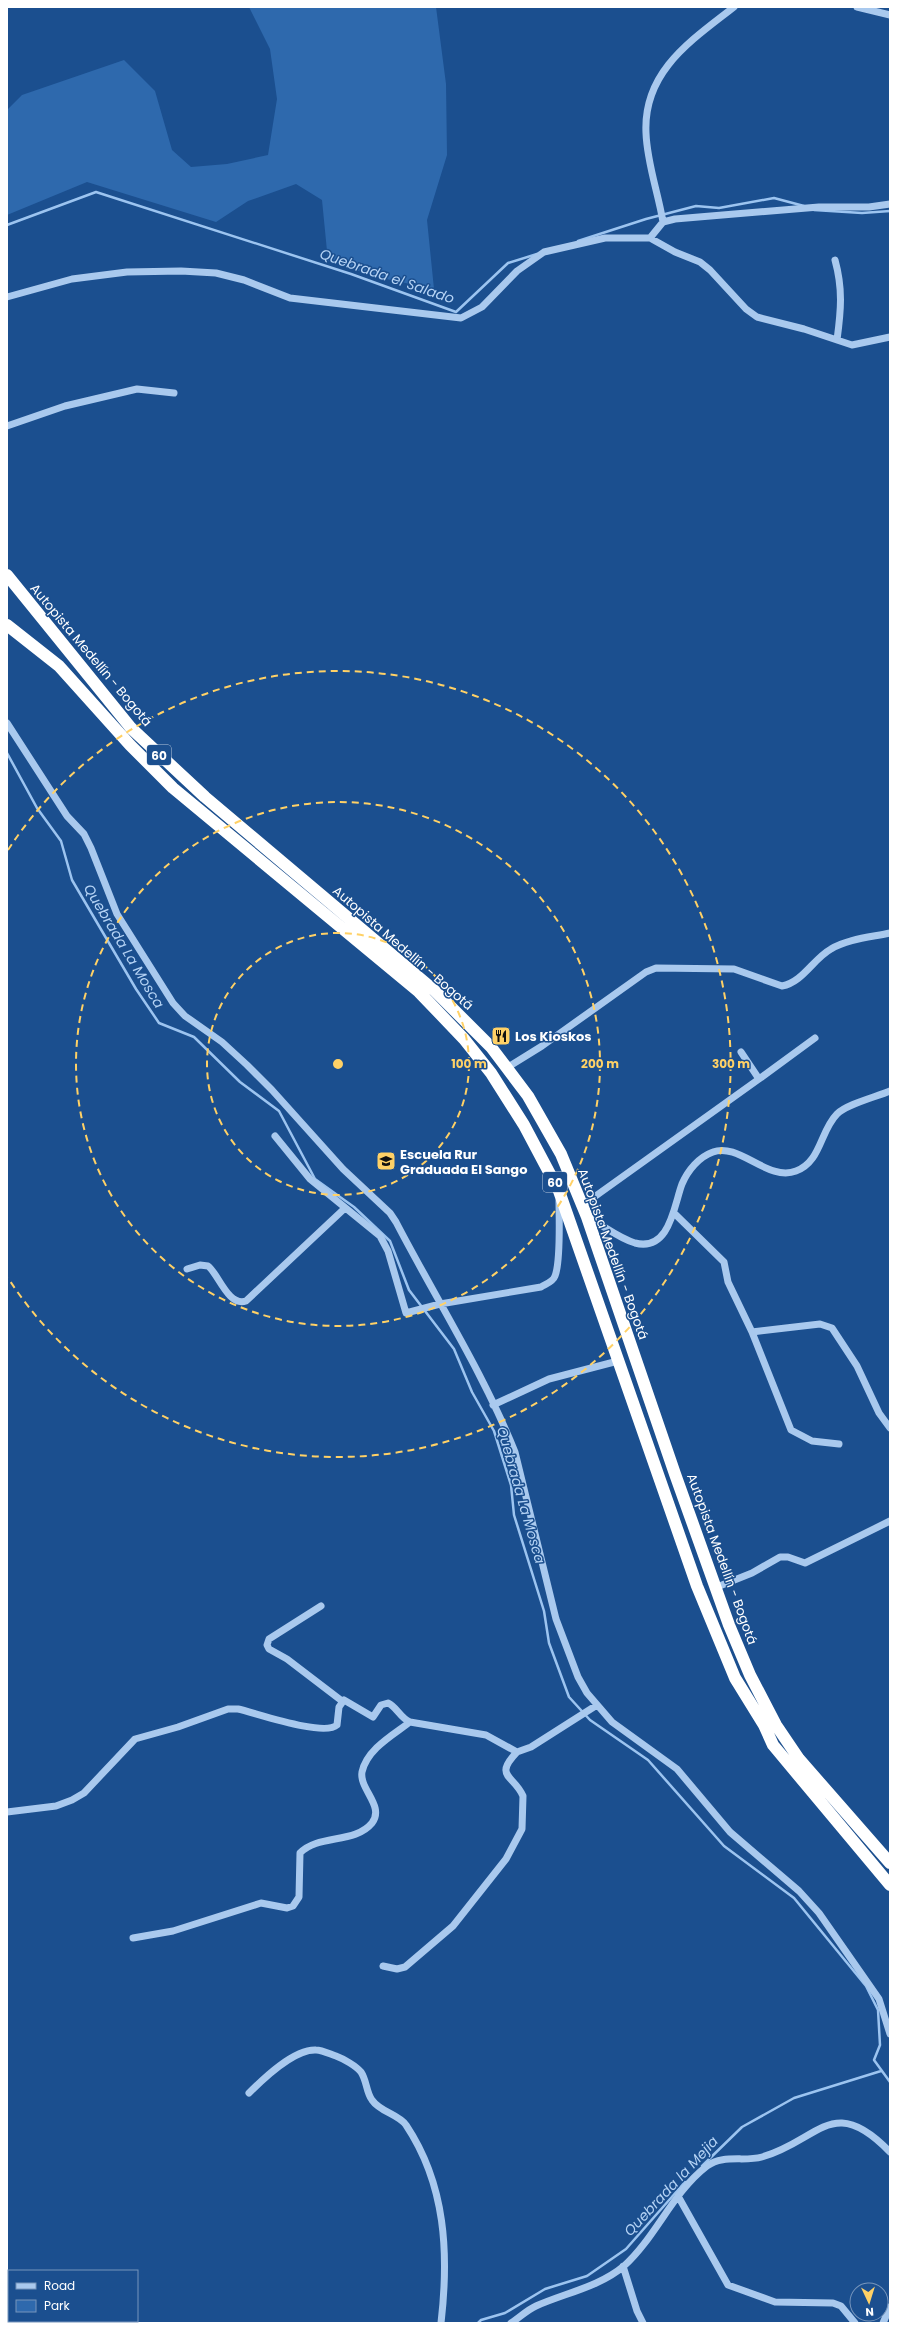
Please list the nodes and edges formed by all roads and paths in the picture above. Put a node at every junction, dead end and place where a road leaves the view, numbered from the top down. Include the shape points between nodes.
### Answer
1 (734, 7) edge
2 (857, 7) edge
3 (890, 15) edge
4 (890, 204) edge
5 (663, 222) junction
6 (650, 238) junction
7 (835, 260) dead end
8 (7, 297) edge
9 (890, 337) edge
10 (837, 340) junction
11 (174, 392) dead end
12 (7, 426) edge
13 (7, 576) edge
14 (7, 625) edge
15 (7, 723) edge
16 (890, 933) edge
17 (815, 1038) dead end
18 (741, 1052) dead end
19 (508, 1067) junction
20 (759, 1079) junction
21 (890, 1091) edge
22 (275, 1136) dead end
23 (559, 1191) junction
24 (583, 1205) junction
25 (344, 1209) junction
26 (674, 1213) junction
27 (587, 1217) junction
28 (187, 1270) dead end
29 (440, 1304) junction
30 (752, 1332) junction
31 (618, 1361) junction
32 (493, 1405) junction
33 (890, 1428) edge
34 (839, 1444) dead end
35 (890, 1521) edge
36 (717, 1587) junction
37 (321, 1606) dead end
38 (342, 1701) junction
39 (597, 1705) junction
40 (410, 1722) junction
41 (517, 1752) junction
42 (7, 1812) edge
43 (890, 1863) edge
44 (890, 1885) edge
45 (133, 1938) dead end
46 (383, 1966) dead end
47 (890, 2034) edge
48 (249, 2093) dead end
49 (890, 2152) edge
50 (678, 2196) junction
51 (623, 2266) junction
52 (890, 2307) edge
53 (441, 2323) edge
54 (511, 2323) edge
55 (643, 2323) edge
56 (855, 2323) edge
57 (883, 2323) edge

1 - 5 street via 669,62 654,83 648,105 646,132
2 - 3 street
4 - 5 street via 675,218
5 - 6 street
6 - 8 street via 605,238 544,252 517,271 482,307 461,318 290,298 244,280 216,273 181,271 127,272 72,279
6 - 10 street via 705,266 746,309 758,317
7 - 10 street via 841,282 842,308
9 - 10 street via 852,344
11 - 12 street via 137,389 65,406
13 - 19 highway, Autopista Medellín - Bogotá / 60 via 131,728 205,797 424,982
14 - 23 highway, Autopista Medellín - Bogotá / 60 via 59,666 130,745 173,788 419,992 464,1039 491,1073 524,1124
15 - 29 street via 67,816 84,834 117,914 173,1003 185,1016 222,1042 247,1065 348,1174 390,1213
16 - 19 street via 837,945 815,961 801,976 782,986 734,969 656,968 646,972
17 - 20 street
18 - 20 street
19 - 24 highway, Autopista Medellín - Bogotá / 60 via 545,1124
20 - 24 street
21 - 26 street via 840,1111 828,1126 816,1155 797,1171 781,1174 722,1150 701,1158 689,1170 682,1184
22 - 25 street via 310,1179
23 - 29 street via 557,1262 555,1276 550,1282 541,1287
23 - 31 highway, Autopista Medellín - Bogotá / 60
24 - 27 highway, Autopista Medellín - Bogotá / 60
25 - 28 street via 246,1301 234,1299 221,1286 208,1266 200,1265
25 - 29 street via 365,1222 380,1236 388,1251 406,1313
26 - 27 street via 662,1236 643,1244 618,1236
26 - 30 street via 724,1262 728,1282
27 - 36 highway, Autopista Medellín - Bogotá / 60 via 675,1474
29 - 32 street via 475,1366
30 - 33 street via 820,1324 832,1328 857,1366 879,1413
30 - 34 street via 791,1430 812,1440
31 - 32 street via 549,1379
31 - 44 highway, Autopista Medellín - Bogotá / 60 via 695,1579 735,1678 764,1725 773,1745
32 - 39 street via 515,1452 556,1619 578,1677
35 - 36 street via 805,1563 780,1557 752,1573
36 - 43 highway, Autopista Medellín - Bogotá / 60 via 729,1626 776,1726 818,1783
37 - 38 street via 269,1639 267,1645
38 - 40 street via 347,1700 373,1717 381,1705 388,1702 403,1719
38 - 42 street via 337,1725 329,1729 310,1727 233,1708 142,1736 128,1744 84,1793 72,1800 56,1806
39 - 41 street via 531,1747
39 - 47 street via 612,1722 677,1769 730,1832 799,1890 819,1913 879,1999
40 - 41 street via 486,1735
40 - 45 street via 380,1745 368,1758 362,1771 362,1777 376,1808 375,1818 371,1824 362,1832 317,1843 300,1853 299,1897 293,1906 287,1908 261,1903 173,1931
41 - 46 street via 505,1768 506,1775 523,1796 522,1830 506,1859 453,1926 405,1967 397,1969
48 - 53 street via 268,2074 304,2050 317,2050 341,2058 360,2071 373,2101 406,2125 426,2163 438,2195 445,2243 446,2279
49 - 50 street via 867,2132 850,2125 834,2124 819,2128 769,2155 754,2159 730,2158 717,2161 699,2173
50 - 51 street via 639,2250
50 - 56 street via 728,2284 775,2302 833,2303 841,2306
51 - 54 street via 602,2280 535,2307
51 - 55 street via 637,2312
52 - 57 street

